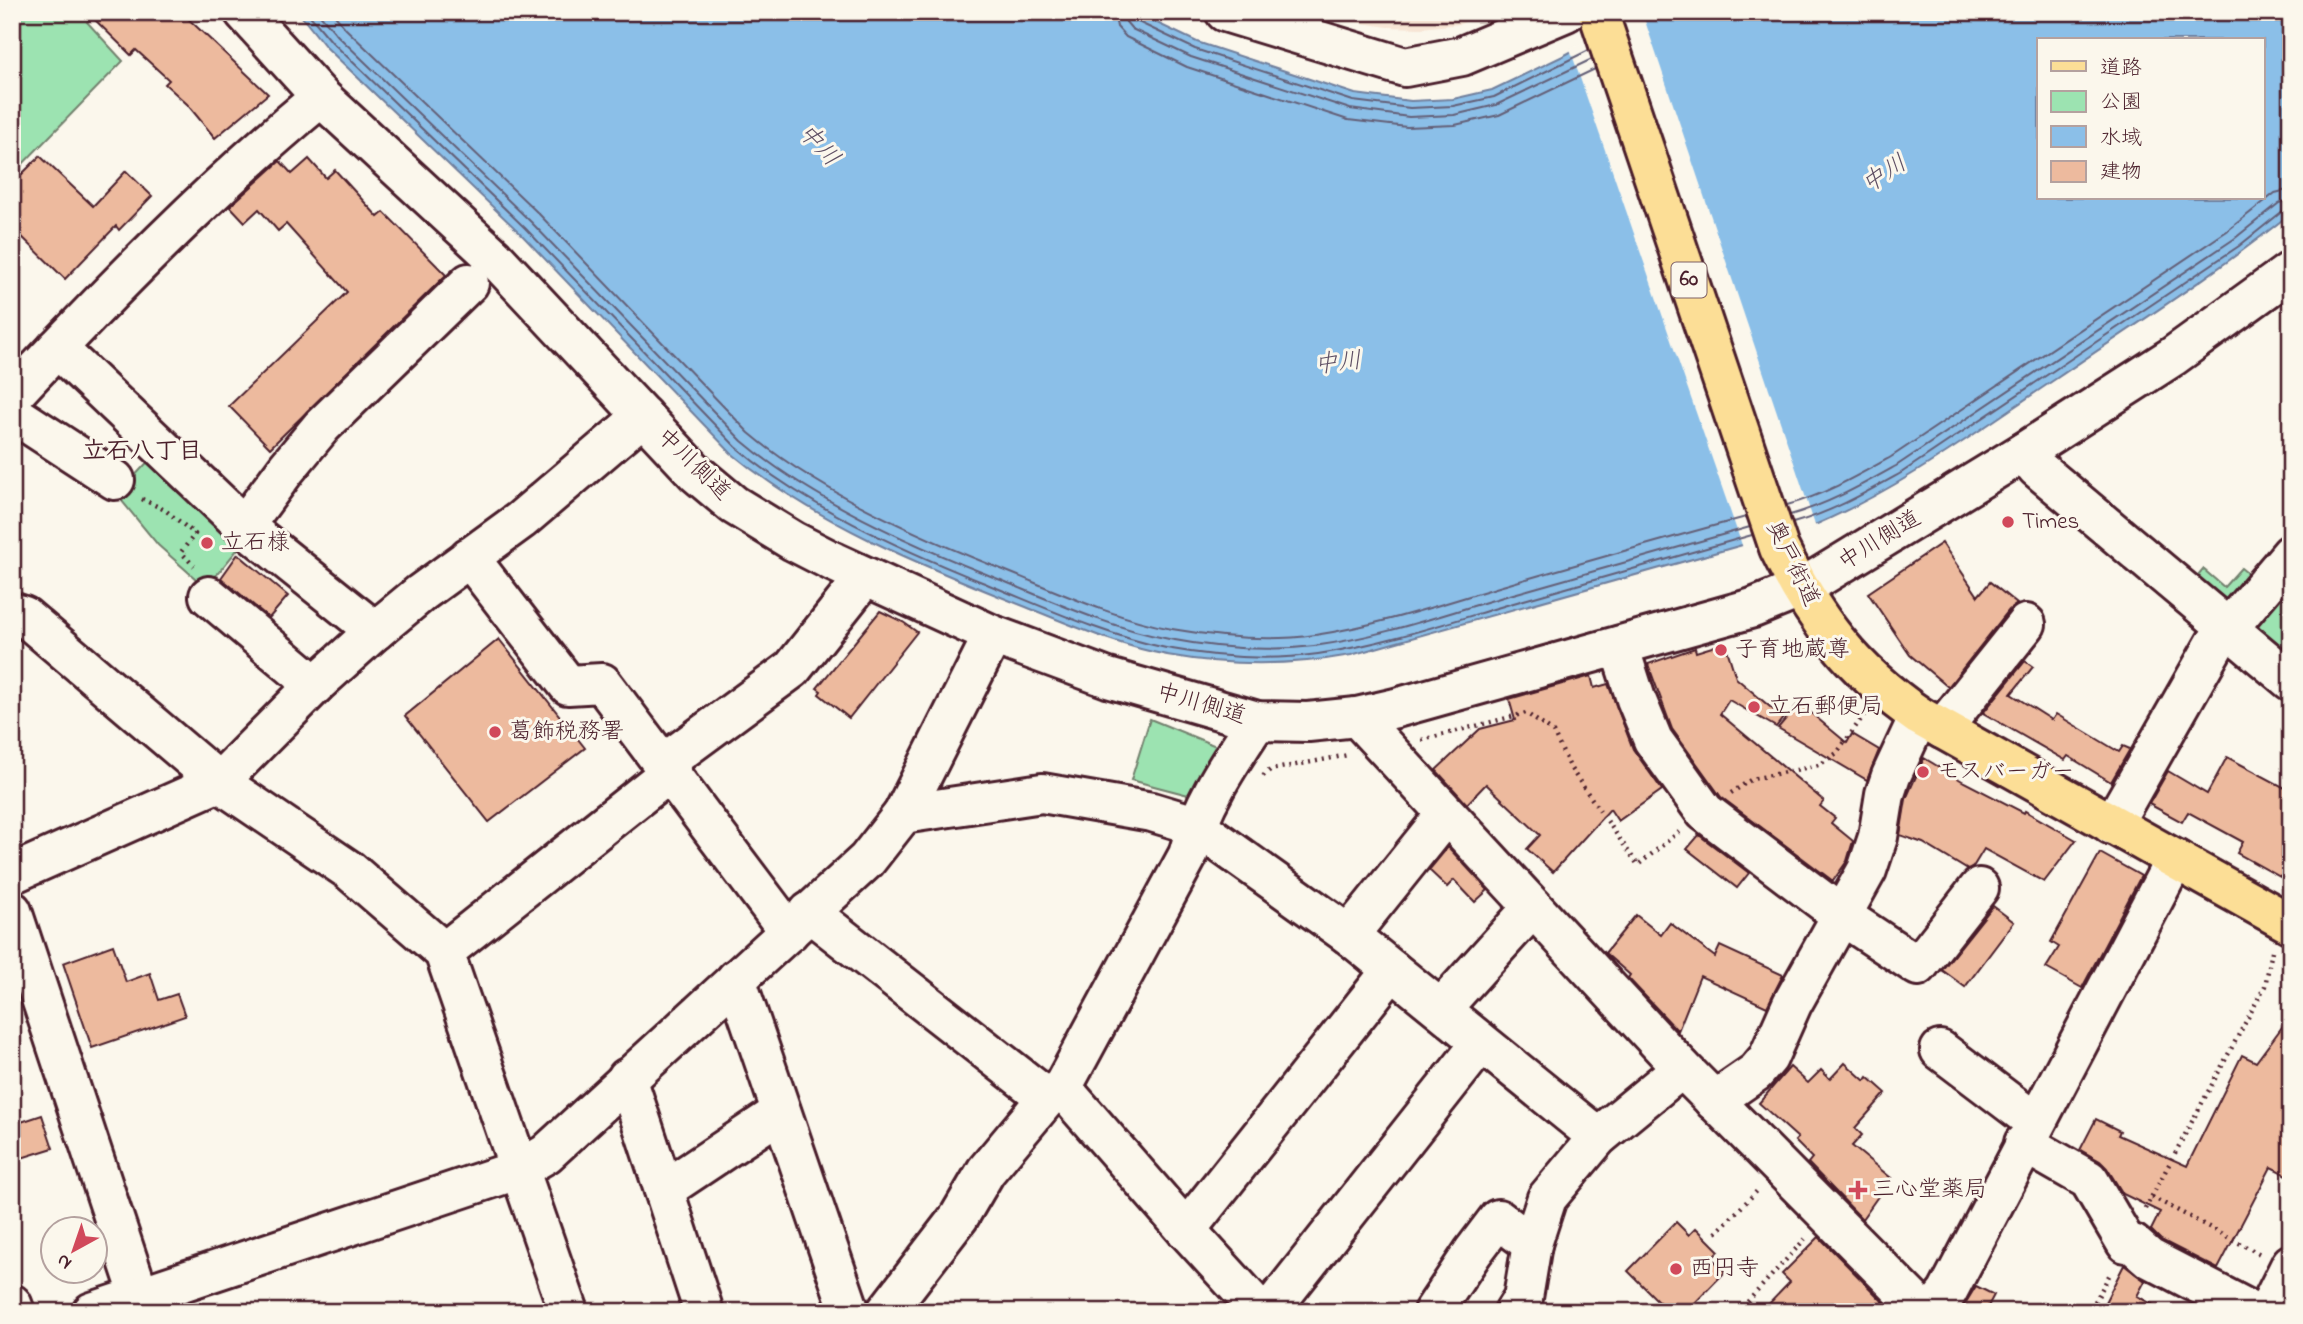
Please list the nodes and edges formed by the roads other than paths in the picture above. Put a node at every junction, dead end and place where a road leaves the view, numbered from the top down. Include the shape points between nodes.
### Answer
1 (244, 12) edge
2 (1225, 12) edge
3 (1566, 12) edge
4 (1598, 13) edge
5 (321, 97) junction
6 (2289, 276) edge
7 (469, 284) dead end
8 (57, 348) junction
9 (12, 396) edge
10 (12, 413) edge
11 (643, 416) junction
12 (2025, 452) junction
13 (116, 480) road end
14 (244, 526) junction
15 (2291, 554) edge
16 (469, 558) junction
17 (865, 576) junction
18 (1800, 589) junction
19 (209, 596) road end
20 (12, 611) edge
21 (2026, 624) dead end
22 (2229, 627) junction
23 (375, 631) junction
24 (991, 640) junction
25 (1619, 646) junction
26 (2291, 681) edge
27 (315, 685) junction
28 (1357, 717) junction
29 (1257, 721) junction
30 (1930, 722) junction
31 (666, 769) junction
32 (219, 782) junction
33 (903, 814) junction
34 (1447, 814) junction
35 (1195, 825) junction
36 (2112, 825) junction
37 (2175, 859) junction
38 (12, 874) edge
39 (1979, 888) dead end
40 (1533, 907) junction
41 (12, 911) edge
42 (1841, 915) junction
43 (799, 922) junction
44 (2283, 934) edge
45 (1349, 935) junction
46 (444, 952) junction
47 (1392, 970) junction
48 (736, 979) junction
49 (1441, 1009) junction
50 (1481, 1043) junction
51 (1940, 1050) dead end
52 (1682, 1068) junction
53 (627, 1078) junction
54 (1055, 1093) junction
55 (1714, 1101) junction
56 (781, 1112) junction
57 (2029, 1132) junction
58 (1598, 1137) junction
59 (520, 1169) junction
60 (664, 1190) junction
61 (1186, 1230) junction
62 (1532, 1244) junction
63 (2290, 1267) edge
64 (12, 1304) edge
65 (142, 1304) edge
66 (15, 1312) edge
67 (92, 1312) edge
68 (569, 1312) edge
69 (704, 1312) edge
70 (849, 1312) edge
71 (887, 1312) edge
72 (1261, 1312) edge
73 (1269, 1312) edge
74 (1433, 1312) edge
75 (1514, 1312) edge
76 (1924, 1312) edge
77 (1932, 1312) edge
78 (2253, 1312) edge
79 (2267, 1312) edge

1 - 5 street, 中川側道
2 - 3 street via 1405,67 1462,56
4 - 18 main road, 奥戸街道 / 60 via 1779,548
5 - 8 street via 262,145
5 - 11 street, 中川側道 via 494,257
6 - 12 street, 中川側道
7 - 14 street via 323,426
8 - 9 street
8 - 14 street
10 - 13 street
11 - 16 street
11 - 17 street, 中川側道 via 697,474 734,505 793,541
12 - 18 street, 中川側道
12 - 22 street via 2037,468
14 - 23 street
15 - 22 street
16 - 23 street
16 - 31 street via 568,685 602,682
17 - 24 street, 中川側道
17 - 31 street via 792,669
18 - 25 street, 中川側道 via 1753,608
18 - 30 main road, 奥戸街道 / 60 via 1856,663 1897,701
19 - 27 street
20 - 32 street
21 - 30 street
22 - 26 street
22 - 36 street
23 - 27 street
24 - 29 street, 中川側道
24 - 33 street
25 - 28 street, 中川側道
25 - 42 street via 1653,740 1705,812
27 - 32 street
28 - 29 street, 中川側道
28 - 34 street
29 - 35 street
30 - 36 main road, 奥戸街道 / 60
30 - 42 street via 1891,776 1867,870
31 - 43 street
31 - 46 street
32 - 38 street
32 - 46 street via 349,870
33 - 35 street via 1042,793 1152,812
33 - 43 street via 867,860
34 - 40 street
34 - 45 street
35 - 45 street
35 - 54 street via 1188,855
36 - 37 main road, 奥戸街道 / 60
37 - 44 main road, 奥戸街道 / 60
37 - 57 street
39 - 42 street via 1918,966
40 - 49 street
40 - 52 street
41 - 65 street
42 - 55 street via 1768,1058
43 - 48 street
43 - 54 street
45 - 47 street
46 - 59 street
47 - 49 street
47 - 61 street
48 - 53 street
48 - 56 street
49 - 50 street
50 - 58 street
50 - 73 street
51 - 57 street
52 - 55 street
52 - 58 street
53 - 59 street via 568,1136
53 - 60 street
54 - 61 street
54 - 71 street via 986,1171 959,1217
55 - 76 street
56 - 60 street
56 - 70 street
57 - 77 street via 1947,1293
57 - 78 street via 2089,1180 2126,1243
58 - 62 street via 1547,1198
59 - 65 street
59 - 68 street
60 - 69 street
61 - 72 street
62 - 74 street via 1498,1219
62 - 75 street via 1523,1298
63 - 79 street
64 - 66 street
65 - 67 street

